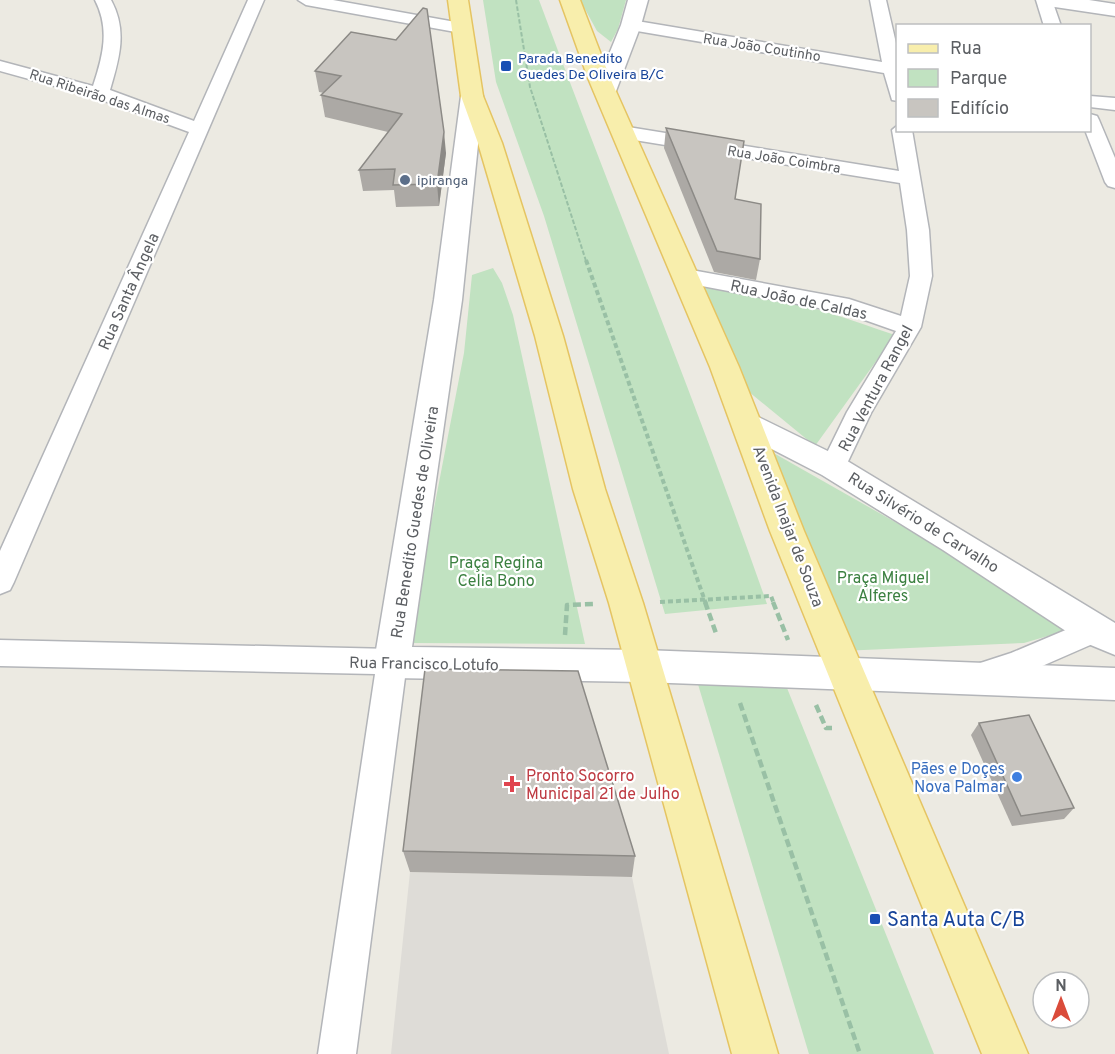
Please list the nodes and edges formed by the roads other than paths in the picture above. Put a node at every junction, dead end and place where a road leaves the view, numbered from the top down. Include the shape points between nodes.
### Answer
1 (103, 0) edge
2 (256, 0) edge
3 (306, 0) edge
4 (458, 0) edge
5 (570, 0) edge
6 (638, 0) edge
7 (878, 0) edge
8 (1044, 0) edge
9 (1048, 0) edge
10 (1115, 10) edge
11 (1052, 24) edge
12 (631, 25) junction
13 (461, 28) junction
14 (0, 66) edge
15 (893, 69) junction
16 (896, 89) edge
17 (605, 91) junction
18 (100, 93) junction
19 (472, 96) junction
20 (1091, 102) edge
21 (1115, 104) edge
22 (1091, 125) edge
23 (199, 129) junction
24 (622, 132) junction
25 (902, 132) edge
26 (910, 179) junction
27 (1115, 182) edge
28 (686, 276) junction
29 (910, 327) junction
30 (748, 423) junction
31 (833, 467) junction
32 (0, 582) edge
33 (1105, 635) edge
34 (0, 653) edge
35 (392, 662) junction
36 (643, 666) junction
37 (848, 674) junction
38 (967, 680) junction
39 (1115, 684) edge
40 (337, 1054) edge
41 (755, 1054) edge
42 (1005, 1054) edge

1 - 18 street via 114,25
2 - 23 street, Rua Santa Ângela
3 - 13 street
4 - 13 main road
5 - 17 main road, Avenida Inajar de Souza
6 - 12 street
7 - 15 street
8 - 11 street
9 - 10 street
12 - 15 street, Rua João Coutinho
12 - 17 street
13 - 19 main road
14 - 18 street, Rua Ribeirão das Almas
15 - 16 street
17 - 24 main road, Avenida Inajar de Souza
18 - 23 street, Rua Ribeirão das Almas
19 - 35 street, Rua Benedito Guedes de Oliveira via 437,379
19 - 36 main road via 546,326 589,489
20 - 21 street
22 - 27 street
23 - 32 street, Rua Santa Ângela
24 - 26 street, Rua João Coimbra
24 - 28 main road, Avenida Inajar de Souza
25 - 26 street, Rua Ventura Rangel
26 - 29 street, Rua Ventura Rangel via 921,276
28 - 29 street, Rua João de Caldas via 849,306
28 - 30 main road, Avenida Inajar de Souza
29 - 31 street, Rua Ventura Rangel via 859,412
30 - 31 street, Rua Silvério de Carvalho
30 - 37 main road, Avenida Inajar de Souza via 787,531
31 - 33 street, Rua Silvério de Carvalho
33 - 38 street, Rua Silvério de Carvalho
34 - 35 street, Rua Francisco Lotufo
35 - 36 street, Rua Francisco Lotufo
35 - 40 street, Rua Benedito Guedes de Oliveira
36 - 37 street, Rua Francisco Lotufo
36 - 41 main road
37 - 38 street, Rua Silvério de Carvalho
37 - 42 main road, Avenida Inajar de Souza
38 - 39 street, Rua Silvério de Carvalho

